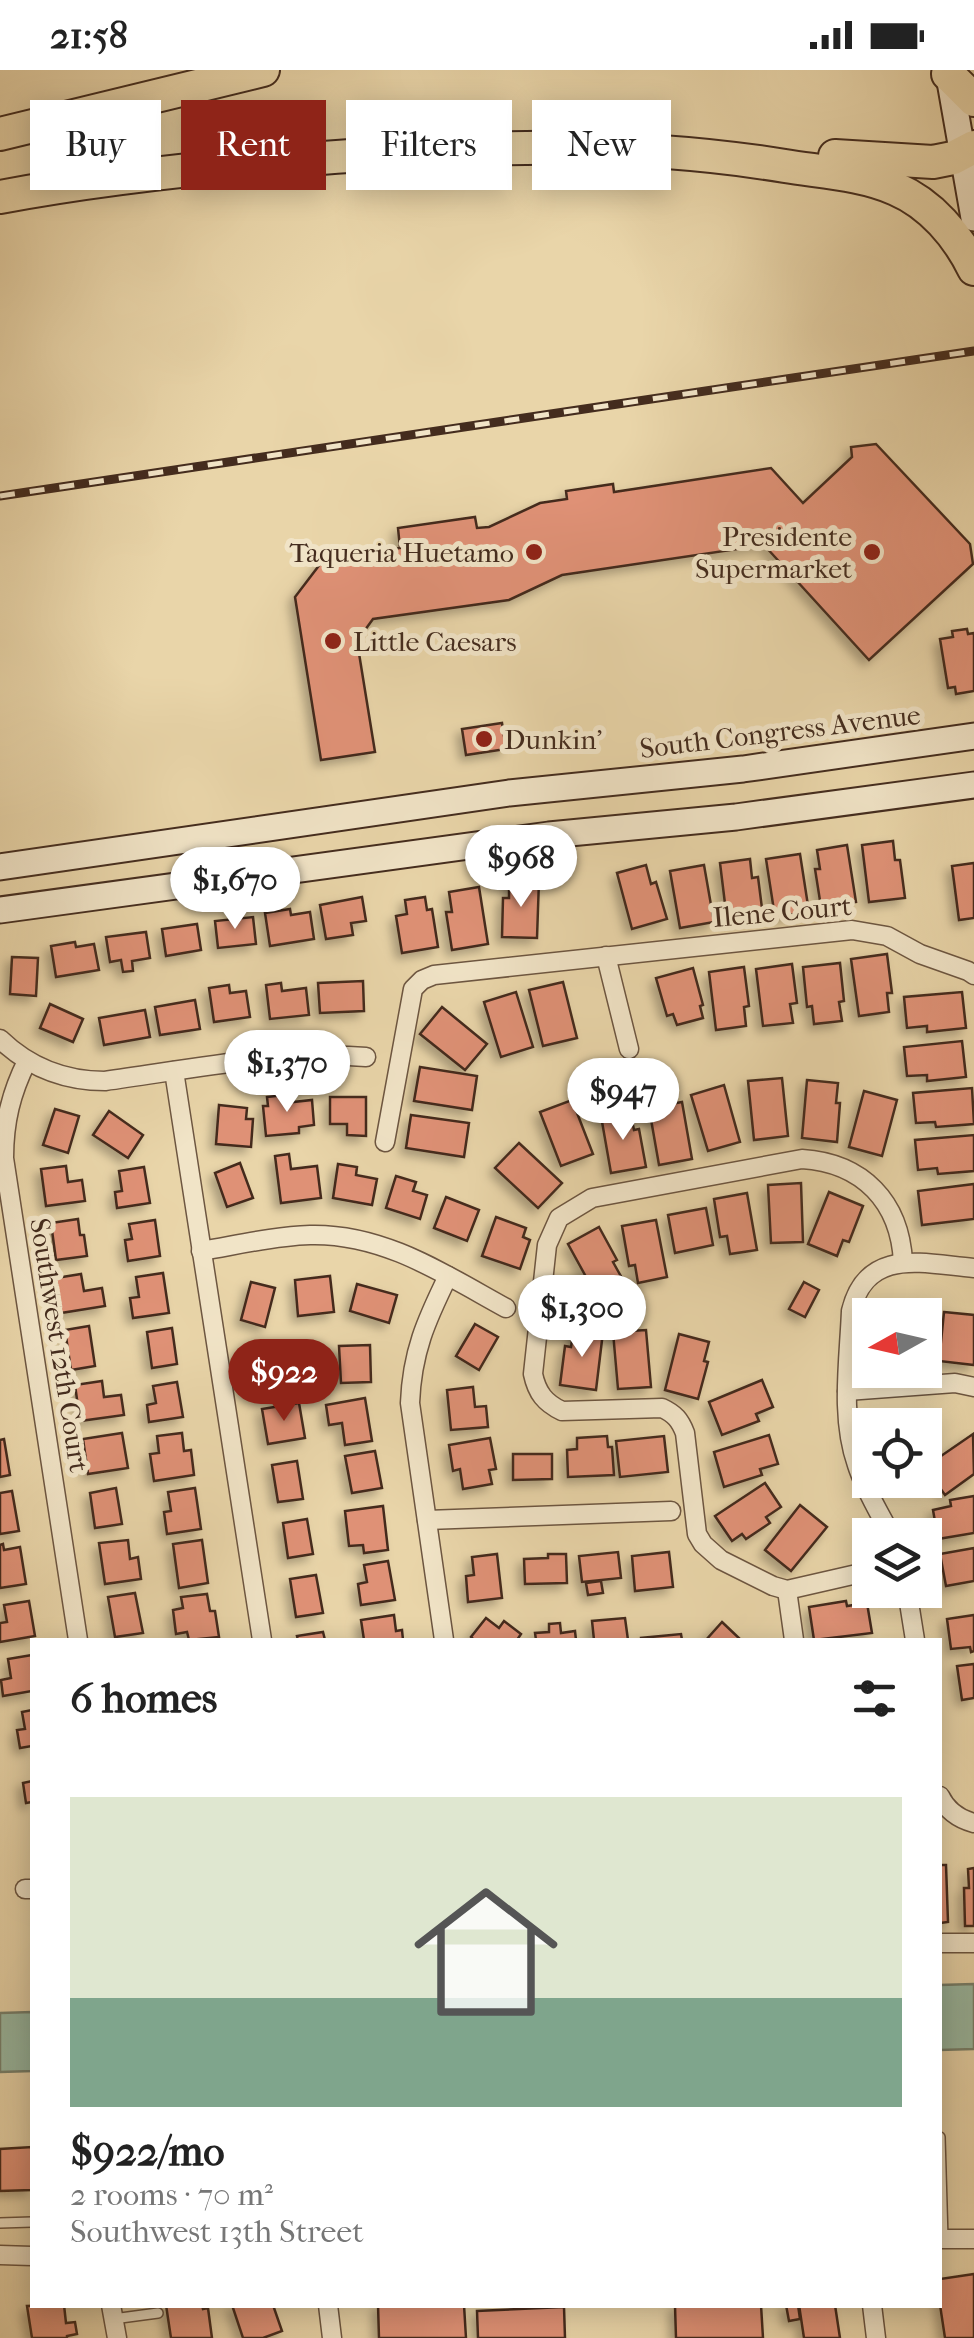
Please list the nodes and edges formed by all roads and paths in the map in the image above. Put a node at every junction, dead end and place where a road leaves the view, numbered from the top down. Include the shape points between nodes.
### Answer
1 (263, 70) edge
2 (948, 72) edge
3 (974, 100) edge
4 (0, 134) edge
5 (968, 150) edge
6 (731, 158) junction
7 (0, 198) edge
8 (974, 218) edge
9 (974, 269) edge
10 (974, 736) edge
11 (974, 786) edge
12 (0, 867) edge
13 (0, 910) edge
14 (606, 956) junction
15 (974, 976) edge
16 (0, 1039) edge
17 (629, 1049) dead end
18 (366, 1056) dead end
19 (27, 1061) junction
20 (174, 1071) junction
21 (385, 1142) dead end
22 (201, 1251) junction
23 (903, 1262) junction
24 (974, 1268) edge
25 (448, 1276) junction
26 (506, 1308) dead end
27 (974, 1387) edge
28 (848, 1391) junction
29 (671, 1511) dead end
30 (883, 1518) edge
31 (427, 1520) junction
32 (852, 1575) edge
33 (787, 1590) junction
34 (910, 1608) edge
35 (78, 1638) edge
36 (262, 1638) edge
37 (444, 1638) edge
38 (794, 1638) edge
39 (915, 1638) edge
40 (942, 1799) edge
41 (974, 1823) edge
42 (942, 1943) edge
43 (974, 1943) edge
44 (30, 2222) edge
45 (0, 2223) edge
46 (942, 2239) edge
47 (974, 2239) edge
48 (0, 2255) edge
49 (30, 2256) edge
50 (328, 2308) edge
51 (872, 2308) edge
52 (158, 2313) dead end
53 (114, 2321) edge
54 (332, 2338) edge
55 (876, 2338) edge

1 - 4 highway
2 - 3 highway
2 - 5 main road
5 - 6 highway via 933,162
5 - 8 main road
6 - 7 highway via 468,148 199,169
6 - 9 highway via 897,189 938,217
10 - 12 main road, South Congress Avenue via 508,793
11 - 13 main road via 549,835
14 - 15 street, Ilene Court via 852,930 888,936
14 - 17 street
14 - 21 street, Ilene Court via 422,980 413,989
16 - 19 street
18 - 20 street via 278,1056
19 - 20 street via 90,1081
19 - 35 street, Southwest 12th Court via 8,1108 4,1158
20 - 22 street
22 - 25 street via 339,1236 394,1250
22 - 36 street
23 - 24 street
23 - 28 street via 868,1277 854,1298
23 - 33 street via 901,1237 871,1186 850,1171 802,1159 592,1198 559,1218 547,1244 533,1374 541,1397 562,1412 673,1413 684,1434 703,1544 720,1560
25 - 26 street
25 - 31 street via 424,1324 411,1376
27 - 28 street
28 - 30 street via 856,1463
29 - 31 street
31 - 37 street
32 - 33 street
33 - 38 street
34 - 39 street
40 - 41 street via 951,1812
42 - 43 street
44 - 45 lane
46 - 47 street
48 - 49 street
50 - 54 street
51 - 55 street
52 - 53 lane

